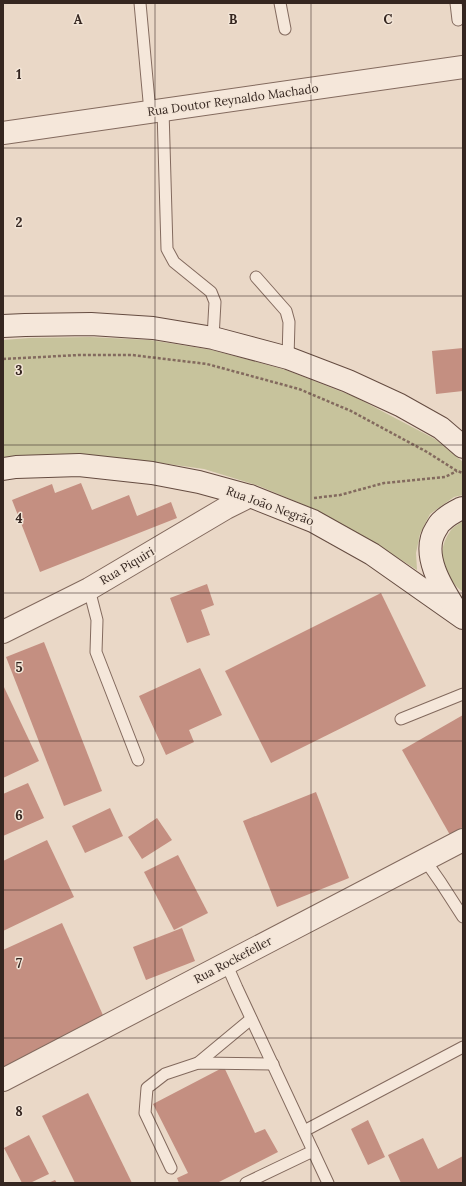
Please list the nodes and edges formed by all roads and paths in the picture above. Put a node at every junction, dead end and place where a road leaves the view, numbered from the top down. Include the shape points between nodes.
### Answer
1 (140, 3) edge
2 (280, 3) edge
3 (456, 3) edge
4 (458, 20) dead end
5 (284, 29) dead end
6 (463, 67) edge
7 (157, 111) junction
8 (3, 134) edge
9 (256, 277) dead end
10 (3, 326) edge
11 (213, 338) junction
12 (288, 358) junction
13 (3, 359) edge
14 (463, 447) edge
15 (3, 469) edge
16 (457, 471) junction
17 (463, 473) edge
18 (250, 496) junction
19 (312, 498) dead end
20 (463, 508) edge
21 (89, 589) junction
22 (461, 617) edge
23 (3, 632) edge
24 (463, 694) edge
25 (401, 719) dead end
26 (138, 760) dead end
27 (463, 840) edge
28 (425, 860) junction
29 (463, 917) edge
30 (226, 963) junction
31 (252, 1019) junction
32 (463, 1047) edge
33 (198, 1063) junction
34 (273, 1064) junction
35 (3, 1080) edge
36 (304, 1131) junction
37 (313, 1151) junction
38 (171, 1168) dead end
39 (246, 1183) edge
40 (328, 1183) edge

1 - 7 lane
2 - 5 lane
3 - 4 lane
6 - 7 street, Rua Doutor Reynaldo Machado
7 - 8 street, Rua Doutor Reynaldo Machado
7 - 11 lane via 167,249 174,262 211,292 215,302
9 - 12 lane via 286,311
10 - 11 street via 91,324 153,328
11 - 12 street
12 - 14 street via 348,381 400,405 440,428
13 - 16 path via 79,354 132,355 208,364 299,389 351,411
15 - 18 street, Rua João Negrão via 79,465 199,482
16 - 17 path
16 - 19 path via 445,477 384,483 340,495
18 - 21 street, Rua Piquiri
18 - 22 street, Rua João Negrão via 313,521 372,554
20 - 22 street via 441,521 432,536 431,555 434,571 444,592
21 - 23 street, Rua Piquiri
21 - 26 lane via 97,620 96,652
24 - 25 lane
27 - 28 street, Rua Rockefeller
28 - 29 lane
28 - 30 street, Rua Rockefeller
30 - 31 lane
30 - 35 street, Rua Rockefeller
31 - 33 lane
31 - 34 lane
32 - 36 lane
33 - 34 lane
33 - 38 lane via 165,1074 147,1088 145,1113
34 - 36 lane
36 - 37 lane
37 - 39 lane
37 - 40 lane

